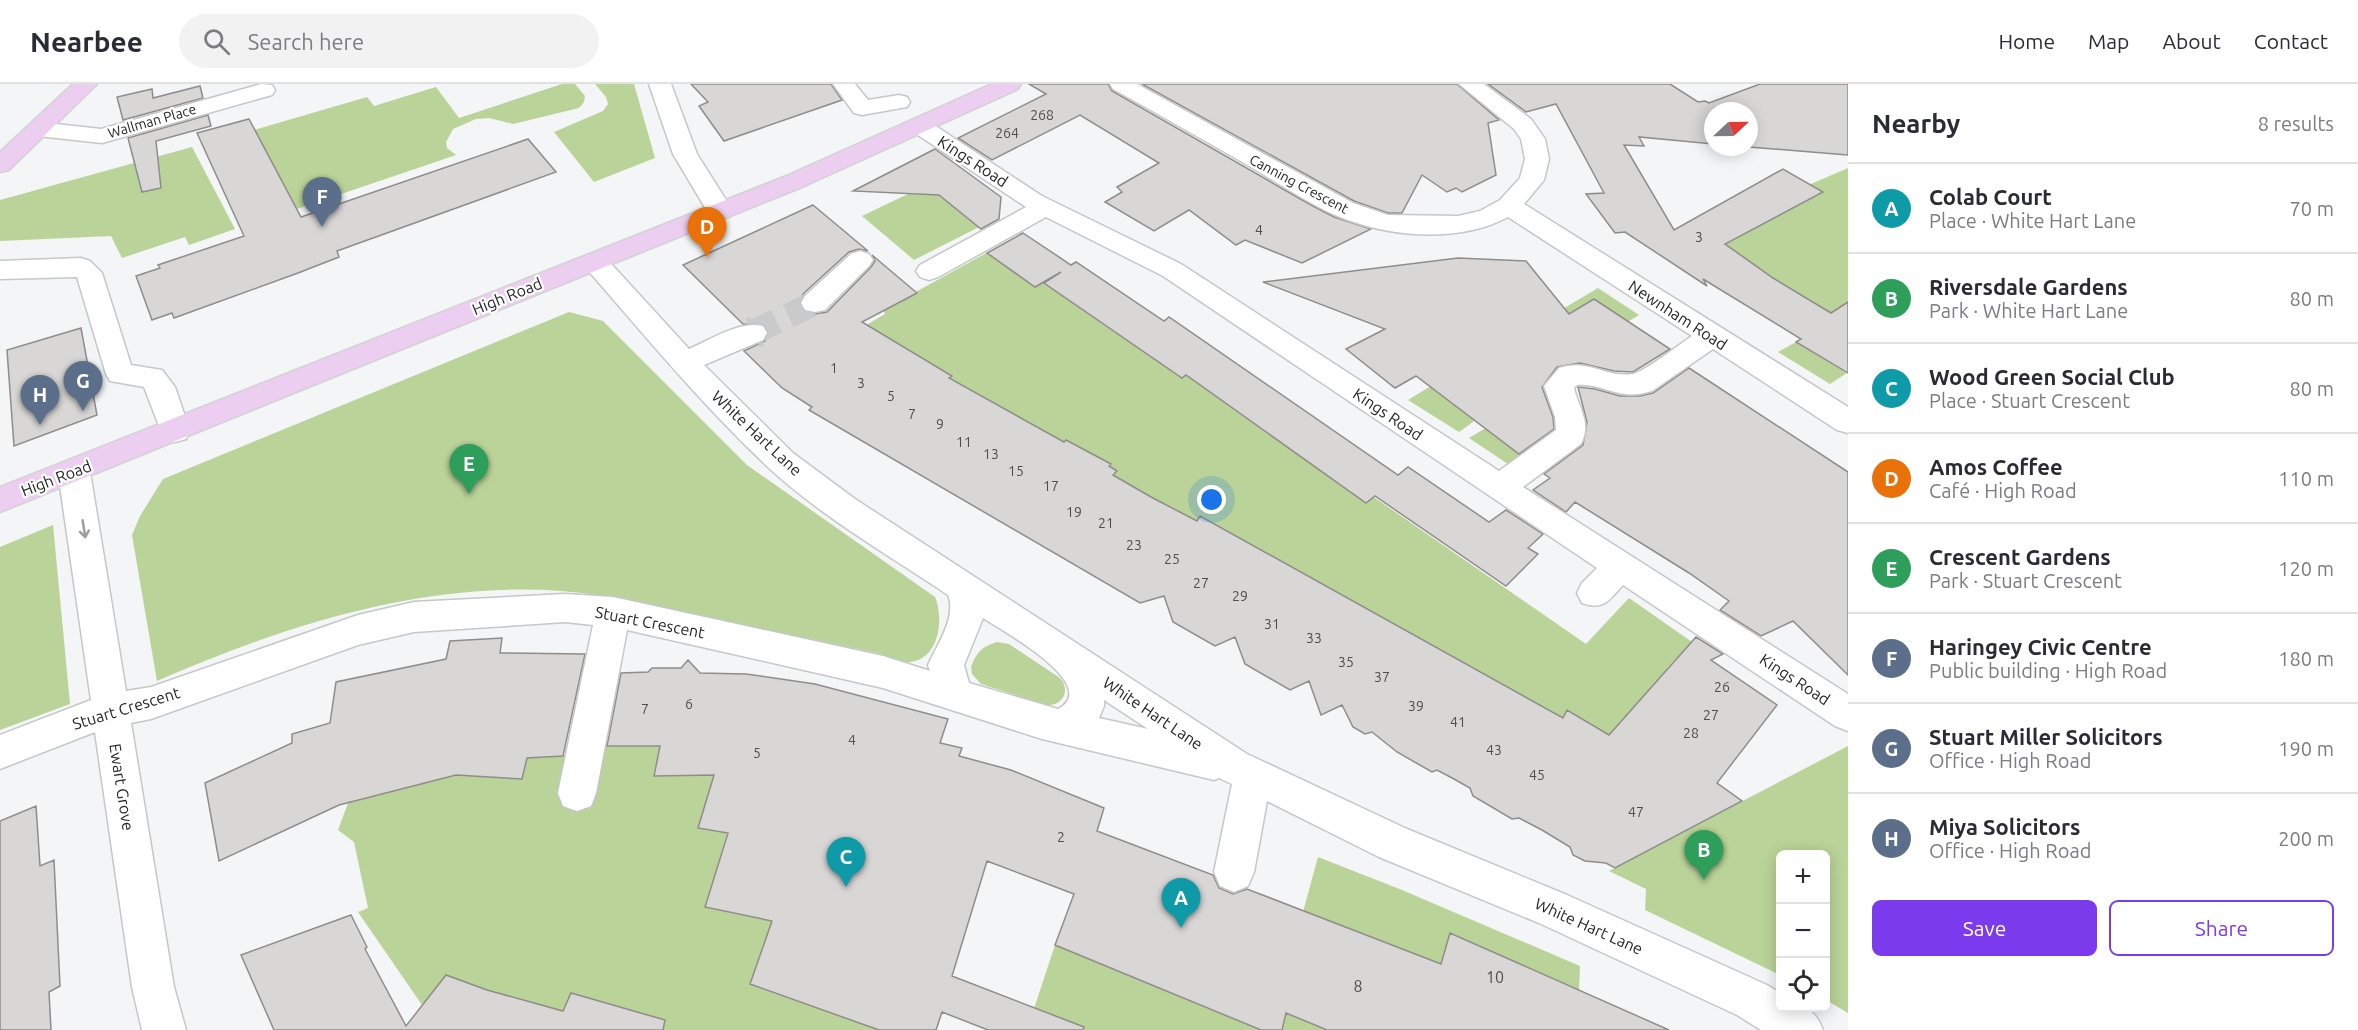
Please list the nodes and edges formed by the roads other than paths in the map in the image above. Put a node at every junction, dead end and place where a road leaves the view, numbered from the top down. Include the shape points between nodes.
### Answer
1 (86, 84) edge
2 (660, 84) edge
3 (844, 84) edge
4 (1010, 84) edge
5 (1120, 84) edge
6 (1470, 84) edge
7 (264, 90) dead end
8 (901, 93) edge
9 (922, 125) junction
10 (39, 129) junction
11 (0, 165) edge
12 (1509, 206) junction
13 (1046, 207) junction
14 (720, 212) junction
15 (860, 260) dead end
16 (595, 262) junction
17 (0, 270) edge
18 (929, 271) dead end
19 (815, 303) tunnel mouth
20 (753, 333) tunnel mouth
21 (1712, 336) junction
22 (684, 362) junction
23 (1848, 422) edge
24 (175, 430) junction
25 (74, 472) junction
26 (1500, 487) junction
27 (0, 500) edge
28 (1621, 566) junction
29 (961, 585) junction
30 (1594, 593) dead end
31 (613, 612) junction
32 (1006, 614) junction
33 (966, 620) junction
34 (1070, 658) junction
35 (950, 680) junction
36 (109, 710) junction
37 (1848, 714) edge
38 (1061, 726) junction
39 (0, 752) edge
40 (1243, 771) junction
41 (577, 793) dead end
42 (1234, 872) dead end
43 (164, 1030) edge
44 (1801, 1030) edge

1 - 10 main road
2 - 14 street via 685,154
3 - 8 street via 862,108
4 - 9 main road, High Road
5 - 12 street, Canning Crescent via 1344,209 1386,223 1458,224 1488,217
6 - 12 street, Canning Crescent via 1522,124 1533,139 1537,159 1532,180
7 - 10 street, Wallman Place via 102,136
8 - 9 street, Kings Road via 900,106
9 - 13 street, Kings Road
9 - 14 main road, High Road
10 - 11 main road
12 - 21 street, Newnham Road
13 - 18 street
13 - 26 street, Kings Road via 1172,270
14 - 16 main road, High Road
15 - 19 street
16 - 22 street, White Hart Lane
16 - 24 main road, High Road
17 - 24 street via 81,267 89,273 120,374 152,377 160,387
20 - 22 street via 730,350
21 - 23 street, Newnham Road
21 - 26 street via 1642,384 1622,385 1584,374 1569,375 1559,386 1573,427 1570,436
22 - 29 street, White Hart Lane via 782,461 844,508
24 - 25 main road, High Road
25 - 27 main road, High Road
25 -> 36 street, Ewart Grove
26 - 28 street, Kings Road
28 - 30 street
28 - 37 street, Kings Road
29 - 32 street, White Hart Lane
29 - 33 street via 968,602
31 - 35 street, Stuart Crescent via 911,681
31 - 36 street, Stuart Crescent via 510,609 414,617 330,639 152,703
31 - 41 street
32 - 33 street via 983,613
32 - 34 street, White Hart Lane
33 - 35 street
34 - 38 street via 1085,677 1086,706 1078,717
34 - 40 street, White Hart Lane
35 - 38 street
36 - 39 street, Stuart Crescent
36 - 43 street, Ewart Grove via 153,987
38 - 40 street
40 - 42 street
40 - 44 street, White Hart Lane via 1393,843 1553,909 1752,1000

